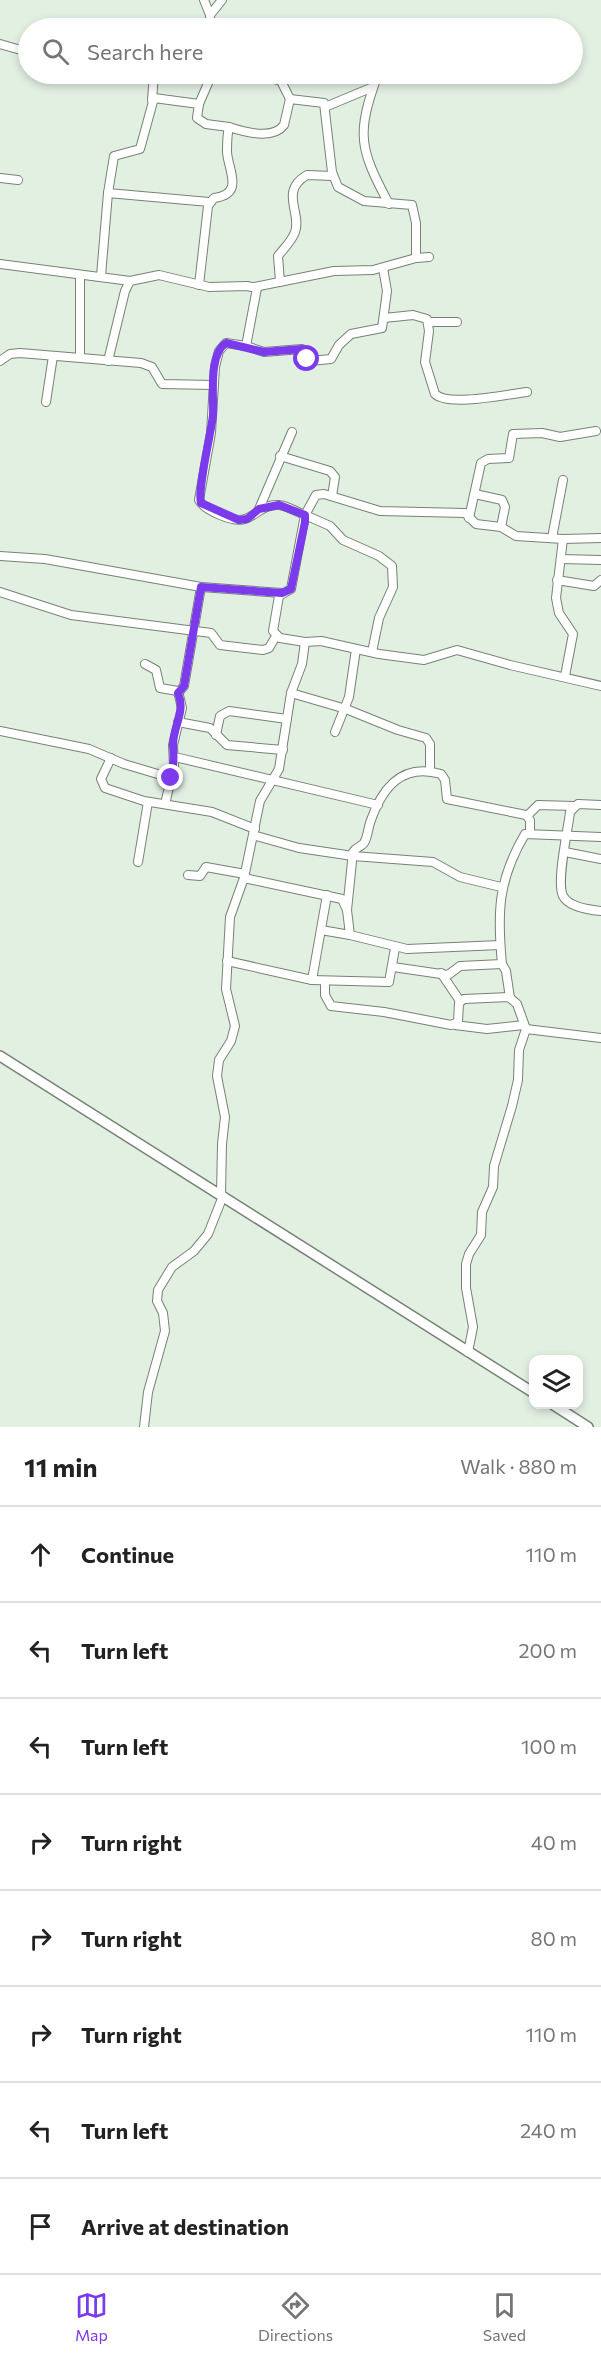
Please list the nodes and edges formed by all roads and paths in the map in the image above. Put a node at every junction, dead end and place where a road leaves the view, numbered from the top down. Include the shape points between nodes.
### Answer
1 (204, 0) edge
2 (222, 0) edge
3 (210, 15) joint
4 (0, 44) edge
5 (18, 49) edge
6 (153, 84) edge
7 (208, 84) edge
8 (282, 84) edge
9 (374, 84) edge
10 (373, 87) junction
11 (290, 99) junction
12 (152, 100) junction
13 (199, 104) junction
14 (325, 106) junction
15 (229, 127) junction
16 (333, 176) junction
17 (0, 178) edge
18 (18, 180) dead end
19 (108, 193) junction
20 (209, 202) junction
21 (389, 204) junction
22 (429, 257) dead end
23 (416, 258) junction
24 (0, 264) edge
25 (383, 268) junction
26 (80, 275) junction
27 (101, 276) junction
28 (130, 281) junction
29 (280, 282) junction
30 (199, 285) junction
31 (254, 286) junction
32 (384, 318) junction
33 (428, 322) junction
34 (457, 322) dead end
35 (246, 346) junction
36 (53, 356) junction
37 (80, 357) junction
38 (0, 361) edge
39 (108, 361) junction
40 (214, 385) junction
41 (527, 392) dead end
42 (46, 402) dead end
43 (596, 431) dead end
44 (291, 432) dead end
45 (280, 456) junction
46 (564, 480) dead end
47 (475, 494) junction
48 (332, 496) junction
49 (259, 509) junction
50 (305, 515) junction
51 (470, 518) junction
52 (501, 527) junction
53 (552, 538) junction
54 (563, 538) junction
55 (601, 538) edge
56 (0, 556) edge
57 (561, 559) junction
58 (601, 560) edge
59 (557, 580) junction
60 (601, 580) edge
61 (201, 587) junction
62 (0, 592) edge
63 (282, 593) junction
64 (195, 631) junction
65 (276, 636) junction
66 (306, 642) junction
67 (356, 649) junction
68 (372, 652) junction
69 (145, 664) dead end
70 (565, 676) junction
71 (601, 686) edge
72 (178, 693) junction
73 (291, 693) junction
74 (346, 709) junction
75 (287, 719) junction
76 (178, 722) junction
77 (0, 731) edge
78 (335, 732) dead end
79 (216, 735) junction
80 (283, 750) junction
81 (175, 757) junction
82 (111, 758) junction
83 (430, 771) junction
84 (171, 778) junction
85 (273, 780) junction
86 (148, 802) junction
87 (165, 804) junction
88 (378, 805) junction
89 (601, 805) edge
90 (574, 806) junction
91 (528, 815) junction
92 (254, 832) junction
93 (530, 832) junction
94 (567, 835) junction
95 (601, 837) edge
96 (565, 852) junction
97 (353, 856) junction
98 (601, 859) edge
99 (138, 862) dead end
100 (188, 875) dead end
101 (244, 876) junction
102 (501, 887) junction
103 (327, 895) junction
104 (347, 910) junction
105 (601, 911) edge
106 (321, 930) junction
107 (350, 935) junction
108 (500, 945) junction
109 (395, 948) junction
110 (227, 961) junction
111 (502, 964) junction
112 (393, 968) junction
113 (441, 973) junction
114 (312, 980) junction
115 (325, 982) junction
116 (510, 998) junction
117 (460, 1001) junction
118 (455, 1025) junction
119 (525, 1027) junction
120 (601, 1038) edge
121 (0, 1056) edge
122 (222, 1195) junction
123 (468, 1352) junction
124 (529, 1390) edge
125 (560, 1409) edge
126 (144, 1427) edge
127 (588, 1427) edge

1 - 3 street
2 - 3 street
4 - 5 street
6 - 12 street
7 - 13 street
8 - 11 street
9 - 10 street
10 - 14 street
10 - 21 street via 364,122 363,149
11 - 14 street via 320,101
11 - 15 street via 282,129 257,134
12 - 13 street via 160,97
12 - 19 street via 140,149 117,154 112,159
13 - 15 street via 200,121
14 - 16 street
15 - 20 street via 227,153 232,184 226,196
16 - 21 street via 338,187 347,193 364,201
16 - 29 street via 307,175 295,188 292,204 297,225 278,256
17 - 18 street
19 - 20 street
19 - 27 street
20 - 30 street
21 - 23 street via 412,205
22 - 23 street
23 - 25 street
24 - 26 street
25 - 29 street via 334,271
25 - 32 street via 387,291
26 - 27 street
26 - 37 street
27 - 28 street
28 - 30 street via 159,275
28 - 39 street
29 - 31 street
30 - 31 street
31 - 35 street via 258,293
32 - 33 street via 420,315
32 - 35 street via 379,330 351,334 329,360 310,361 302,349 264,352
33 - 34 street
33 - 41 street via 425,362 439,398 454,400
35 - 40 street via 221,346
36 - 37 street
36 - 38 street via 14,353
36 - 42 street
37 - 39 street
39 - 40 street via 148,364 162,384
40 - 49 street via 201,503 239,520
43 - 47 street via 560,437 513,434 509,458 481,463
44 - 45 street
45 - 48 street via 330,471 335,477
45 - 49 street
46 - 53 street
47 - 51 street
47 - 52 street via 502,500 505,507
48 - 50 street via 316,495
48 - 51 street via 380,511 465,513
49 - 50 street via 279,505
50 - 63 street via 291,589
50 - 68 street via 324,522 343,540 392,564 393,587 379,618
51 - 52 street via 476,524
52 - 53 street via 516,536
53 - 54 street
54 - 55 street
54 - 57 street
56 - 61 street via 45,559
57 - 58 street
57 - 59 street
59 - 60 street via 594,586
59 - 70 street via 560,613 573,634
61 - 63 street
61 - 64 street
62 - 64 street via 70,615
63 - 65 street via 275,612
64 - 65 street via 211,633 220,645 263,650 269,648
64 - 72 street via 184,686
65 - 66 street
66 - 67 street via 321,641
66 - 73 street
67 - 68 street
67 - 74 street
68 - 70 street via 424,660 457,650
69 - 72 street via 156,669 160,688
70 - 71 street
72 - 76 street via 182,708
73 - 74 street
73 - 75 street
74 - 78 street
74 - 83 street via 426,738 430,744
75 - 79 street via 229,711 220,716
75 - 80 street
76 - 79 street via 210,728
76 - 81 street via 173,745
77 - 82 street via 89,749
79 - 80 street via 226,745
80 - 85 street
81 - 84 street
81 - 85 street
82 - 84 street
82 - 86 street via 101,779 103,785
83 - 88 street via 415,771 396,778
83 - 91 street via 444,777 449,800
84 - 87 street
85 - 88 street
85 - 92 street via 260,801
86 - 87 street
86 - 99 street
87 - 92 street via 212,812
88 - 97 street via 365,842 355,848
89 - 90 street
90 - 91 street via 538,805
90 - 94 street
91 - 93 street
92 - 97 street via 299,848
92 - 101 street
93 - 94 street
93 - 102 street via 524,836
94 - 95 street
94 - 96 street
96 - 98 street
96 - 105 street via 563,896 579,907
97 - 102 street via 433,862 460,877
97 - 104 street
100 - 101 street via 200,876 206,867
101 - 103 street
101 - 110 street via 231,911
102 - 108 street
103 - 104 street via 342,898
103 - 106 street
104 - 107 street
106 - 107 street
106 - 114 street
107 - 109 street
108 - 109 street
108 - 111 street
109 - 112 street
110 - 114 street
110 - 122 street via 226,989 235,1026 219,1060 217,1076 225,1117
111 - 113 street via 460,966 451,974
111 - 116 street
112 - 113 street
112 - 115 street via 389,982
113 - 117 street
114 - 115 street
115 - 118 street via 325,995 331,1006
116 - 117 street
116 - 119 street via 517,1004
117 - 118 street
118 - 119 street via 487,1029
119 - 120 street
119 - 123 street via 518,1080 494,1166 493,1188 482,1212 481,1235 466,1264 473,1326
121 - 122 main road
122 - 123 main road
122 - 126 street via 208,1234 194,1251 172,1267 158,1290 165,1331 148,1392
123 - 124 main road
125 - 127 main road

